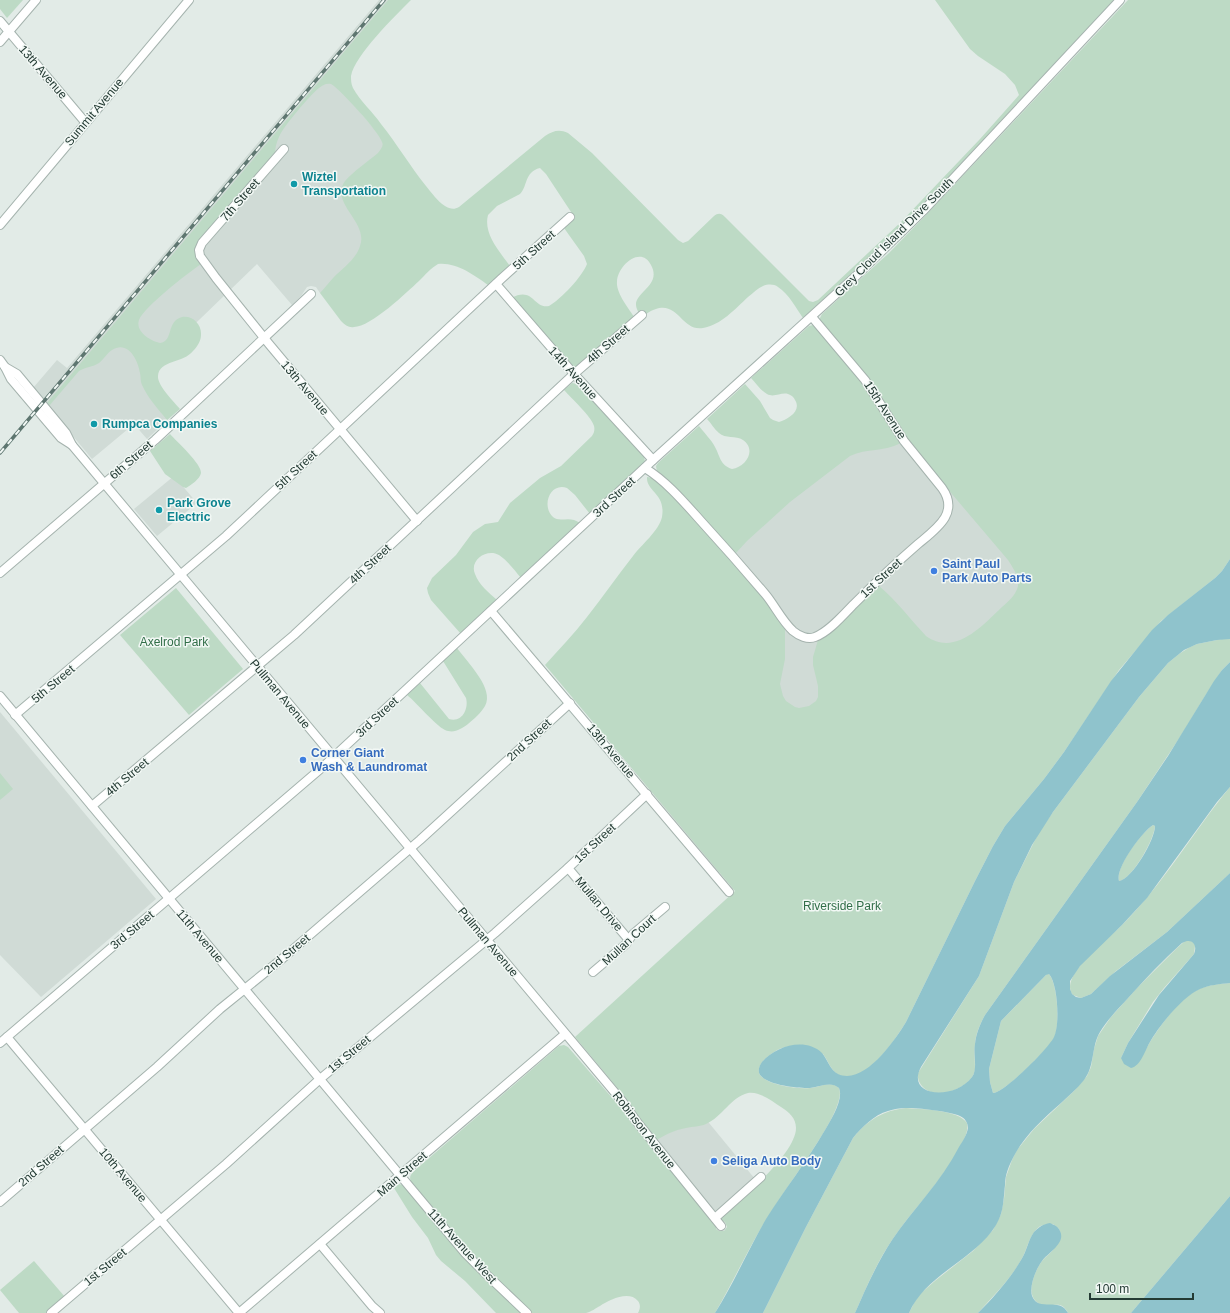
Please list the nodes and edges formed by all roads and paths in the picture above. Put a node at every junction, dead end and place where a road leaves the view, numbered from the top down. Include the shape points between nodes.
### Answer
1 (36, 0) edge
2 (189, 0) edge
3 (1120, 0) edge
4 (0, 22) edge
5 (9, 33) junction
6 (0, 42) edge
7 (86, 122) junction
8 (284, 150) dead end
9 (570, 217) dead end
10 (0, 225) edge
11 (199, 252) joint
12 (496, 284) junction
13 (311, 294) dead end
14 (642, 314) dead end
15 (812, 317) junction
16 (264, 338) junction
17 (3, 363) edge
18 (574, 374) junction
19 (340, 429) junction
20 (653, 460) junction
21 (645, 468) junction
22 (104, 484) junction
23 (949, 509) joint
24 (417, 521) junction
25 (0, 573) edge
26 (180, 575) junction
27 (491, 611) junction
28 (257, 667) junction
29 (0, 696) edge
30 (570, 703) junction
31 (15, 715) junction
32 (333, 758) junction
33 (646, 794) junction
34 (92, 806) junction
35 (410, 849) junction
36 (568, 868) junction
37 (729, 892) dead end
38 (169, 899) junction
39 (665, 907) dead end
40 (486, 940) junction
41 (629, 940) junction
42 (593, 972) dead end
43 (244, 989) junction
44 (565, 1034) junction
45 (7, 1037) junction
46 (0, 1043) edge
47 (320, 1079) junction
48 (84, 1128) junction
49 (401, 1175) junction
50 (761, 1177) dead end
51 (0, 1202) edge
52 (715, 1218) junction
53 (161, 1220) junction
54 (721, 1226) dead end
55 (320, 1244) junction
56 (51, 1313) edge
57 (239, 1313) edge
58 (380, 1313) edge
59 (527, 1313) edge

1 - 5 street
2 - 7 street, Summit Avenue
3 - 15 street, Grey Cloud Island Drive South via 901,233
4 - 5 street, 13th Avenue
5 - 6 street
5 - 7 street, 13th Avenue
7 - 10 street, Summit Avenue
8 - 11 street, 7th Street via 201,245
9 - 12 street, 5th Street
11 - 16 street, 13th Avenue via 204,262
12 - 18 street, 14th Avenue
12 - 19 street, 5th Street
13 - 16 street, 6th Street
14 - 18 street, 4th Street
15 - 20 street, Grey Cloud Island Drive South
15 - 23 street, 15th Avenue via 870,387 900,436 944,491 949,500
16 - 19 street, 13th Avenue
16 - 22 street, 6th Street
17 - 22 street, Pullman Avenue via 11,379
18 - 20 street, 14th Avenue
18 - 24 street, 4th Street
19 - 24 street, 13th Avenue
19 - 26 street, 5th Street via 226,536
20 - 21 street, 3rd Street
21 - 23 street, 1st Street via 670,488 774,604 792,629 806,638 817,636 832,624 938,526
21 - 27 street, 3rd Street
22 - 25 street, 6th Street
22 - 26 street, Pullman Avenue
24 - 28 street, 4th Street
26 - 28 street, Pullman Avenue
26 - 31 street, 5th Street
27 - 30 street, 13th Avenue
27 - 32 street, 3rd Street
28 - 32 street, Pullman Avenue
28 - 34 street, 4th Street
29 - 31 street, 11th Avenue
30 - 33 street, 13th Avenue
30 - 35 street, 2nd Street
31 - 34 street, 11th Avenue
32 - 35 street, Pullman Avenue
32 - 38 street, 3rd Street
33 - 36 street, 1st Street
33 - 37 street, 13th Avenue
34 - 38 street, 11th Avenue
35 - 40 street, Pullman Avenue
35 - 43 street, 2nd Street
36 - 40 street, 1st Street
36 - 41 street, Mullan Drive
38 - 43 street, 11th Avenue
38 - 45 street, 3rd Street
39 - 41 street, Mullan Court
40 - 44 street, Pullman Avenue
40 - 47 street, 1st Street
41 - 42 street, Mullan Court
43 - 47 street, 11th Avenue
43 - 48 street, 2nd Street
44 - 49 street, Main Street
44 - 52 street, Robinson Avenue
45 - 46 street, 3rd Street
45 - 48 street, 10th Avenue
47 - 49 street, 11th Avenue
47 - 53 street, 1st Street
48 - 51 street, 2nd Street
48 - 53 street, 10th Avenue
49 - 55 street, Main Street
49 - 59 street, 11th Avenue West via 472,1260
50 - 52 street
52 - 54 street, Robinson Avenue
53 - 56 street, 1st Street
53 - 57 street, 10th Avenue
55 - 57 street, Main Street
55 - 58 street

